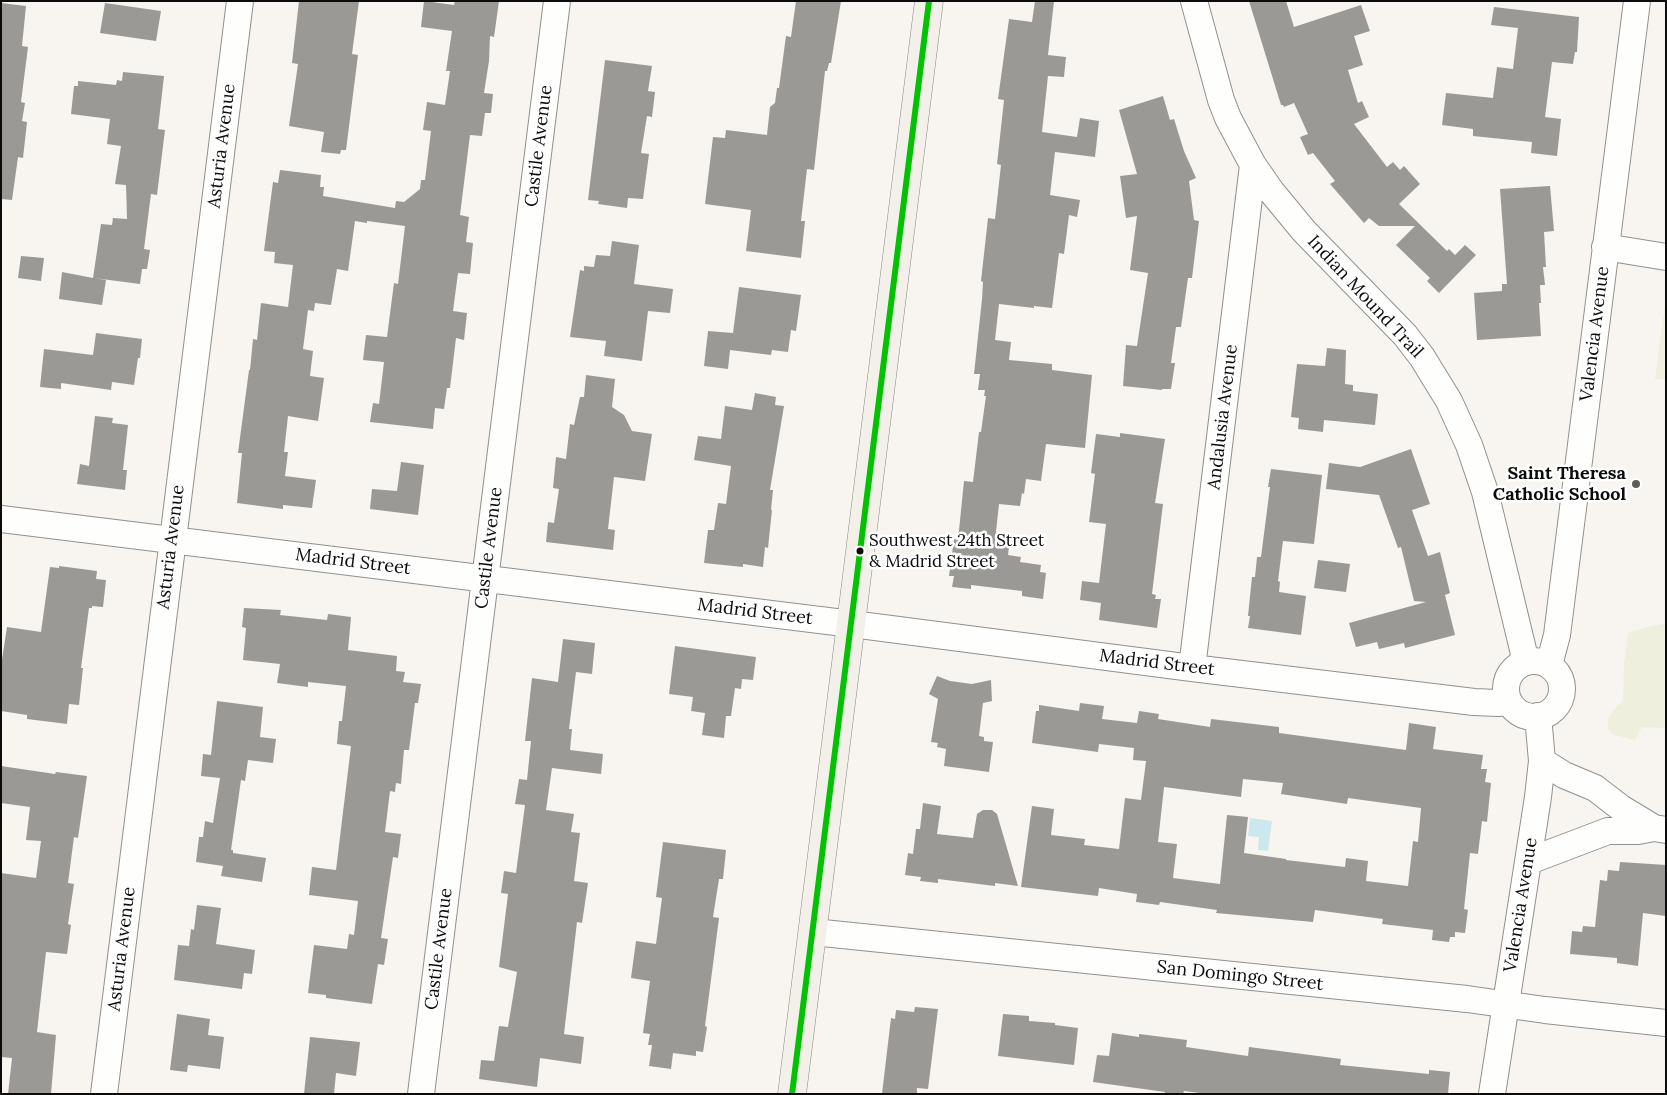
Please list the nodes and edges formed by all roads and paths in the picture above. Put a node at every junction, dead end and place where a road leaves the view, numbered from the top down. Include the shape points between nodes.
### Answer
1 (240, 1) edge
2 (557, 1) edge
3 (929, 1) edge
4 (1194, 1) edge
5 (1637, 1) edge
6 (1253, 165) junction
7 (1605, 247) junction
8 (1666, 257) edge
9 (1, 519) edge
10 (172, 540) junction
11 (485, 578) junction
12 (852, 624) junction
13 (1538, 664) junction
14 (1192, 668) junction
15 (1509, 702) junction
16 (1538, 716) junction
17 (1542, 761) junction
18 (1660, 829) edge
19 (1528, 861) junction
20 (813, 932) junction
21 (1506, 1004) junction
22 (1666, 1023) edge
23 (104, 1094) edge
24 (421, 1094) edge
25 (792, 1094) edge
26 (1492, 1094) edge

1 - 10 street, Asturia Avenue
2 - 11 street, Castile Avenue
3 - 12 street
4 - 6 street, Indian Mound Trail via 1221,100
5 - 7 street, Valencia Avenue
6 - 13 street, Indian Mound Trail via 1304,231 1405,335 1450,401 1480,476
6 - 14 street, Andalusia Avenue
7 - 8 street
7 - 13 street, Valencia Avenue via 1557,635
9 - 10 street, Madrid Street
10 - 11 street, Madrid Street
10 - 23 street, Asturia Avenue
11 - 12 street, Madrid Street
11 - 24 street, Castile Avenue
12 - 14 street, Madrid Street
12 - 20 street
13 - 15 street via 1517,666 1507,683
13 - 16 street via 1556,672 1562,690 1555,707
14 - 15 street, Madrid Street via 1474,702
15 - 16 street via 1521,714
16 - 17 street, Valencia Avenue
17 - 18 street via 1595,788 1621,808
17 - 19 street, Valencia Avenue
18 - 19 street via 1608,831
19 - 21 street, Valencia Avenue
20 - 21 street, San Domingo Street
20 - 25 street
21 - 22 street, San Domingo Street
21 - 26 street, Valencia Avenue

